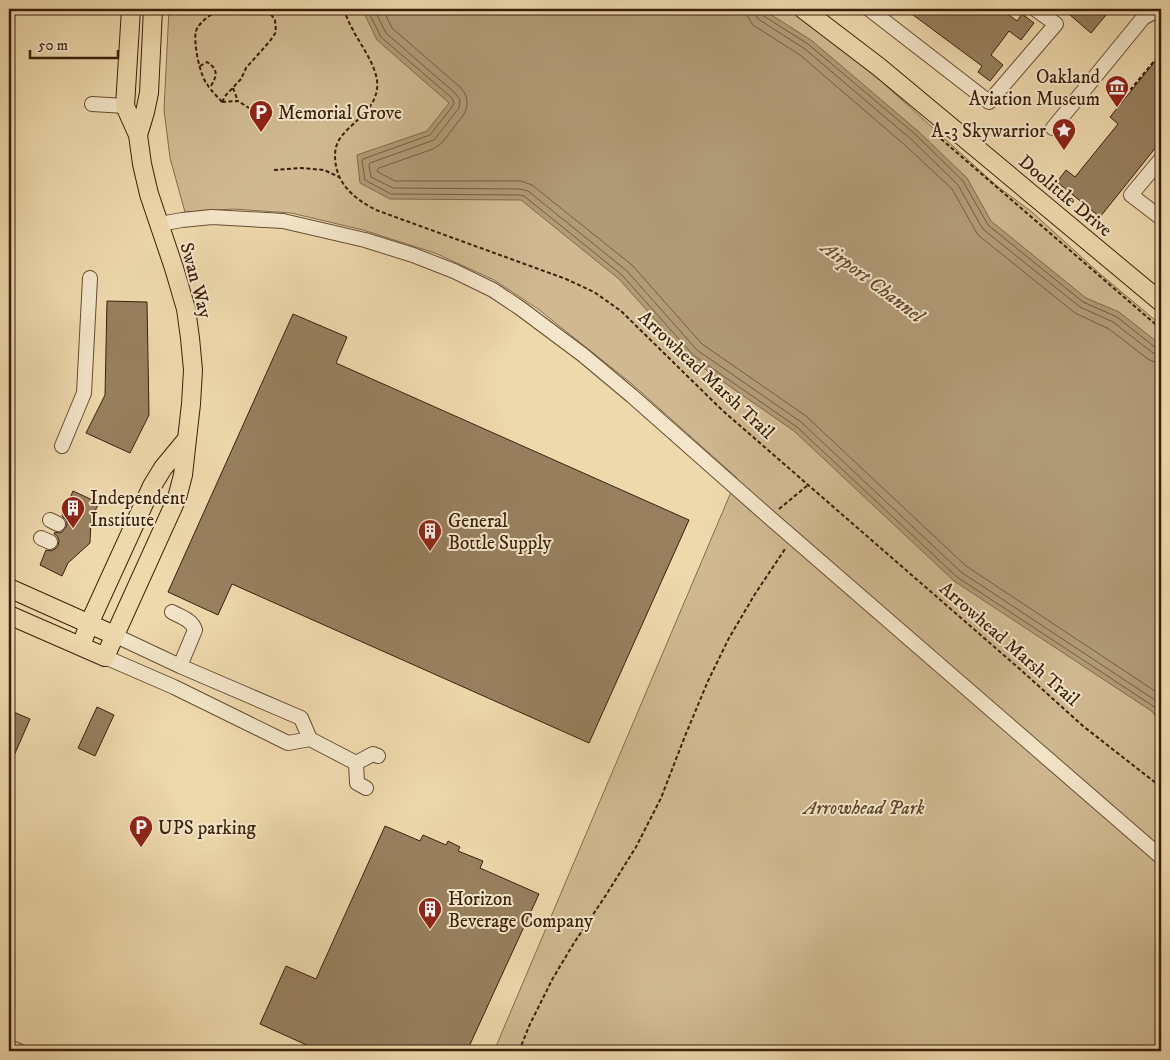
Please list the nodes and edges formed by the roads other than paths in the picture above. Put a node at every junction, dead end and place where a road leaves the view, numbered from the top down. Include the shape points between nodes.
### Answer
1 (131, 9) edge
2 (153, 9) edge
3 (869, 9) edge
4 (1035, 9) edge
5 (1159, 9) edge
6 (799, 13) edge
7 (92, 104) dead end
8 (125, 106) junction
9 (1053, 128) dead end
10 (138, 135) junction
11 (1161, 159) edge
12 (1161, 218) edge
13 (160, 224) junction
14 (90, 278) dead end
15 (1161, 302) edge
16 (186, 439) junction
17 (62, 446) dead end
18 (9, 588) edge
19 (172, 612) dead end
20 (9, 615) edge
21 (89, 624) junction
22 (114, 635) junction
23 (80, 646) junction
24 (105, 657) junction
25 (180, 666) junction
26 (310, 738) junction
27 (378, 756) dead end
28 (356, 763) junction
29 (366, 788) dead end
30 (1161, 857) edge
31 (9, 1047) edge
32 (19, 1051) edge

1 - 8 main road, Swan Way
2 - 10 main road, Swan Way via 149,93
3 - 4 lane via 989,102 1056,24
5 - 9 lane via 1143,18
6 - 15 main road, Doolittle Drive via 879,67
7 - 8 lane
8 - 10 main road, Swan Way
10 - 13 main road, Swan Way via 149,194
11 - 12 lane via 1131,195
13 - 16 main road, Swan Way via 186,309 190,338 193,370
13 - 30 lane via 212,217 283,221 413,255 454,270 493,290 583,355 632,396
14 - 17 lane via 84,394
16 - 21 main road via 152,486
16 - 22 main road, Swan Way via 177,498
18 - 21 main road
19 - 25 lane via 191,622 196,630
20 - 23 main road
21 - 22 main road
21 - 23 main road
22 - 24 main road, Swan Way
22 - 25 lane
23 - 24 main road
24 - 26 lane via 288,743
25 - 26 lane via 301,718
26 - 28 lane
27 - 28 lane via 373,754
28 - 29 lane via 357,783
31 - 32 lane

